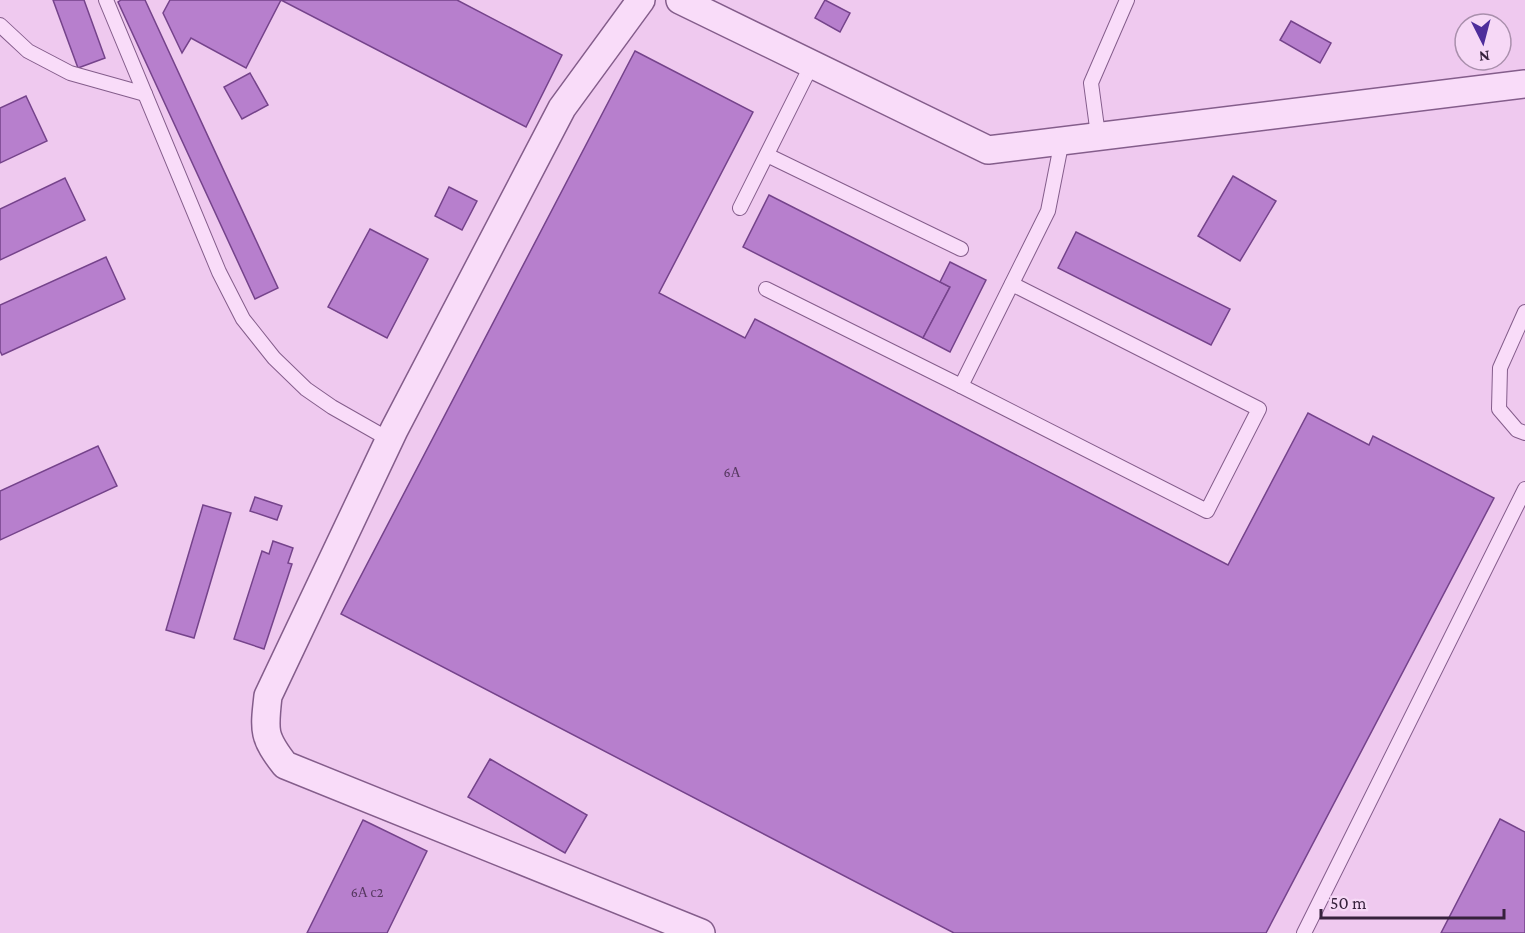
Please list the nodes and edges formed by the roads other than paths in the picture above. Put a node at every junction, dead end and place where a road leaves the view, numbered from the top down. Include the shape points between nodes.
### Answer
1 (106, 0) edge
2 (641, 0) edge
3 (680, 0) edge
4 (1127, 0) edge
5 (0, 25) edge
6 (812, 64) junction
7 (1525, 84) edge
8 (145, 94) junction
9 (1098, 135) junction
10 (1062, 140) junction
11 (767, 155) junction
12 (740, 208) dead end
13 (962, 249) dead end
14 (1012, 284) junction
15 (766, 289) dead end
16 (1525, 312) edge
17 (961, 386) junction
18 (1525, 434) edge
19 (390, 440) junction
20 (1525, 489) edge
21 (701, 933) edge
22 (1304, 933) edge

1 - 8 lane
2 - 19 street via 562,108
3 - 6 street
4 - 9 lane via 1091,83
5 - 8 lane via 28,51 70,73
6 - 10 street via 988,150
6 - 11 lane
7 - 9 street
8 - 19 lane via 219,272 243,319 274,358 306,389
9 - 10 street
10 - 14 lane via 1048,211
11 - 12 lane
11 - 13 lane
14 - 17 lane
14 - 17 lane via 1258,409 1207,511
15 - 17 lane
16 - 18 lane via 1500,368 1499,409
19 - 21 street via 268,696 264,725 270,746 285,765
20 - 22 lane

